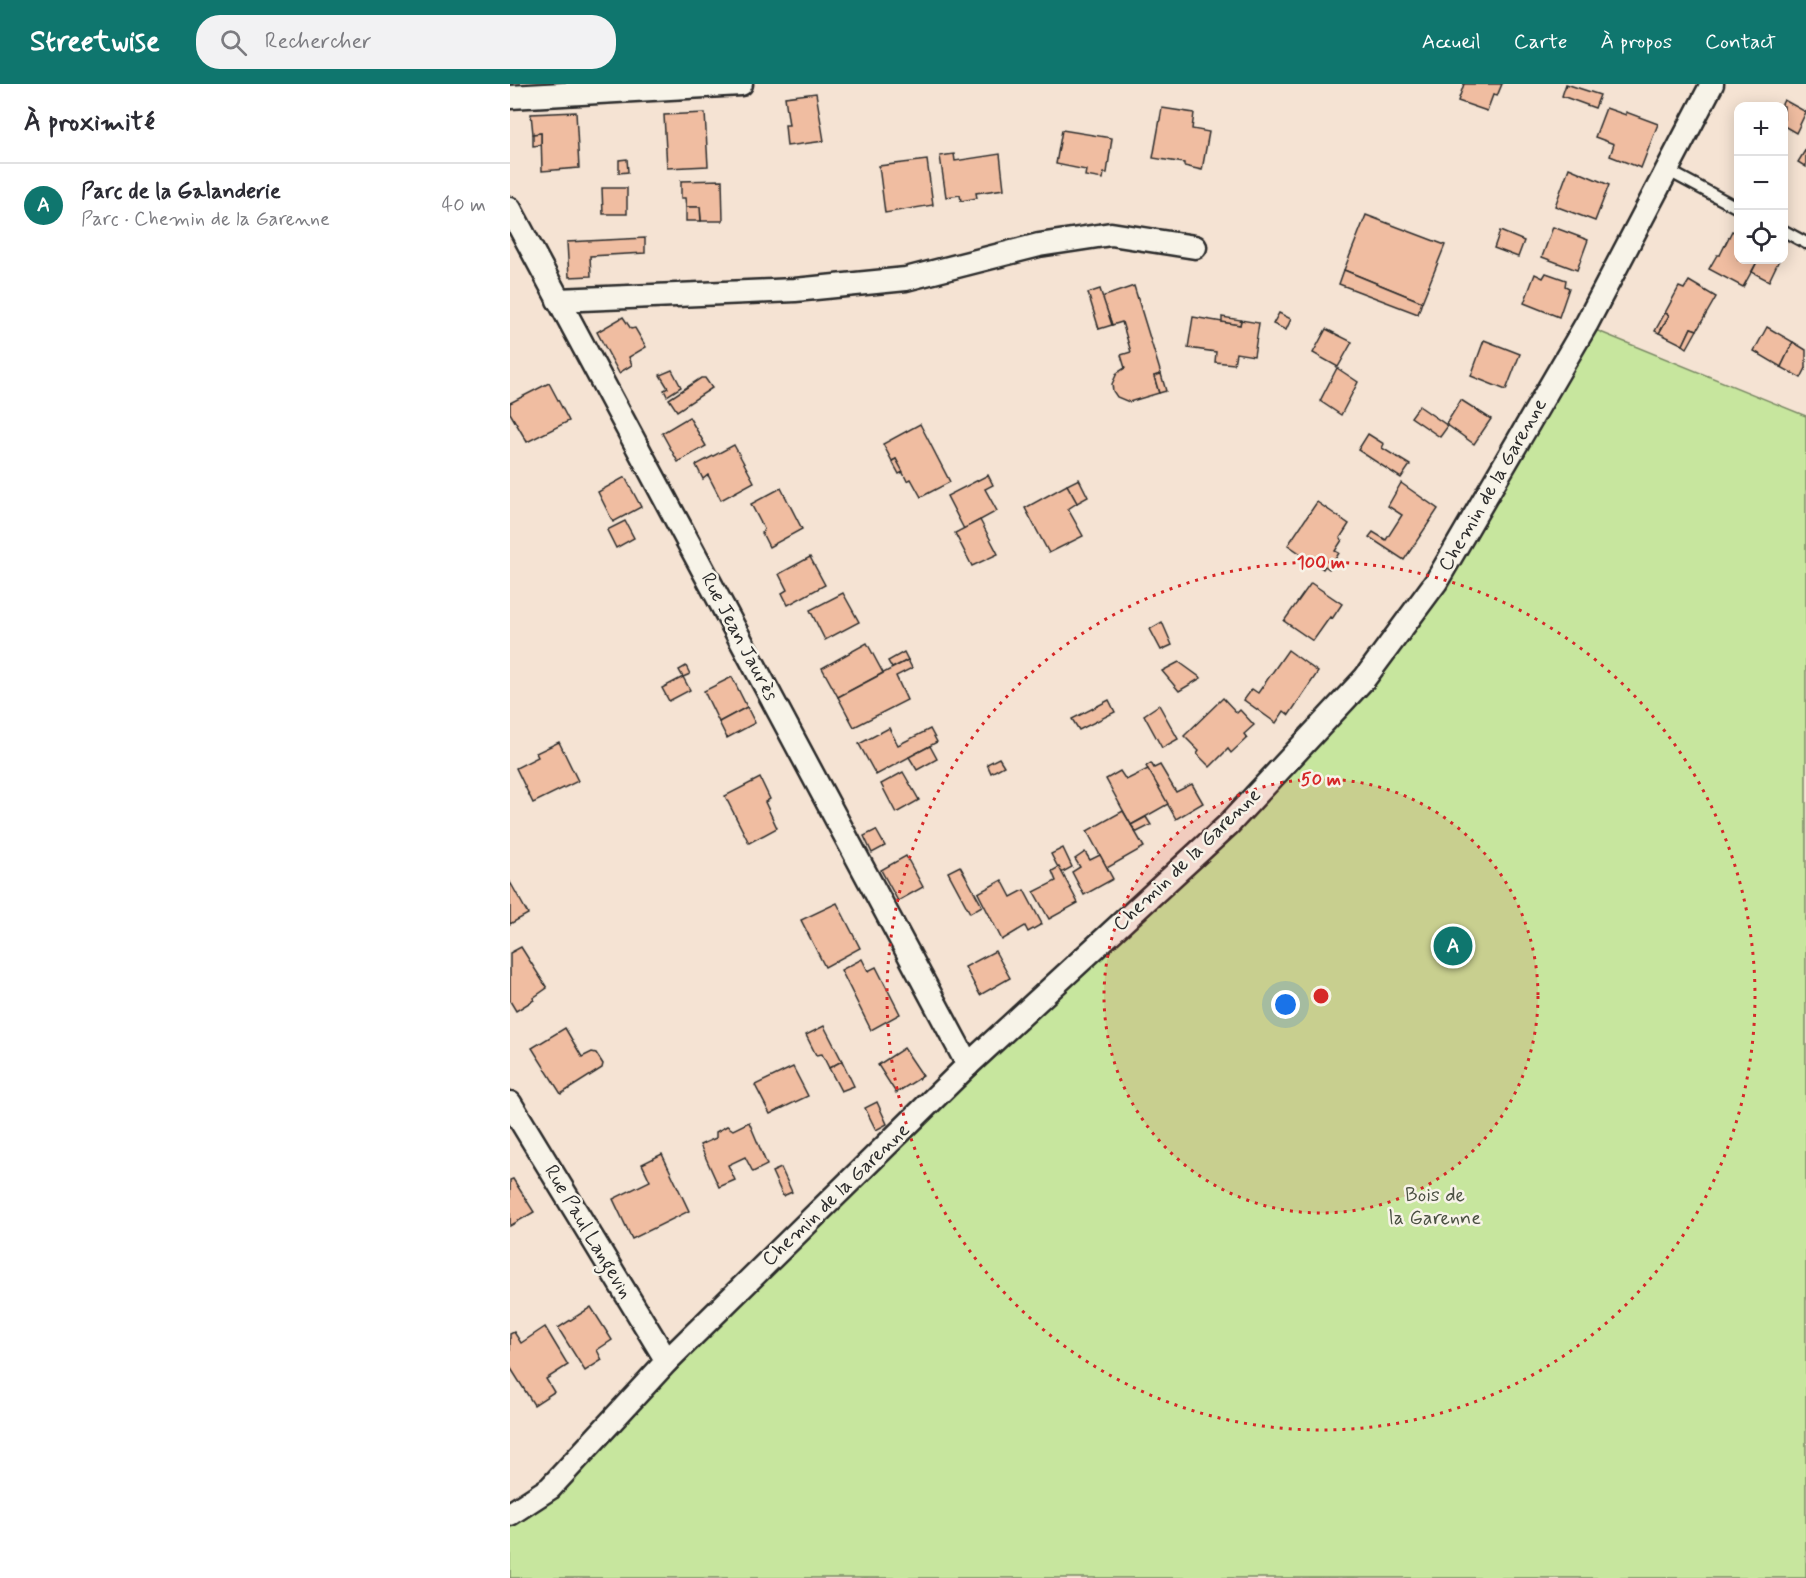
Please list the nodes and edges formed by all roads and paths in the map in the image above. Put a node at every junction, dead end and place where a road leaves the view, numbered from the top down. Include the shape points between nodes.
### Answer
1 (741, 84) edge
2 (1712, 84) edge
3 (510, 97) edge
4 (1667, 170) junction
5 (1734, 206) edge
6 (510, 209) edge
7 (1788, 233) edge
8 (1806, 243) edge
9 (1195, 247) dead end
10 (558, 300) junction
11 (968, 1065) junction
12 (510, 1103) edge
13 (667, 1360) junction
14 (510, 1514) edge

1 - 3 street
2 - 4 street, Chemin de la Garenne
4 - 5 lane
4 - 11 street, Chemin de la Garenne via 1594,312 1436,582 1365,678 1229,824
6 - 10 street, Rue Jean Jaurès
7 - 8 lane
9 - 10 street via 1111,234 1040,245 906,279 795,290
10 - 11 street, Rue Jean Jaurès
11 - 13 street, Chemin de la Garenne
12 - 13 street, Rue Paul Langevin
13 - 14 street, Chemin de la Garenne via 550,1488

